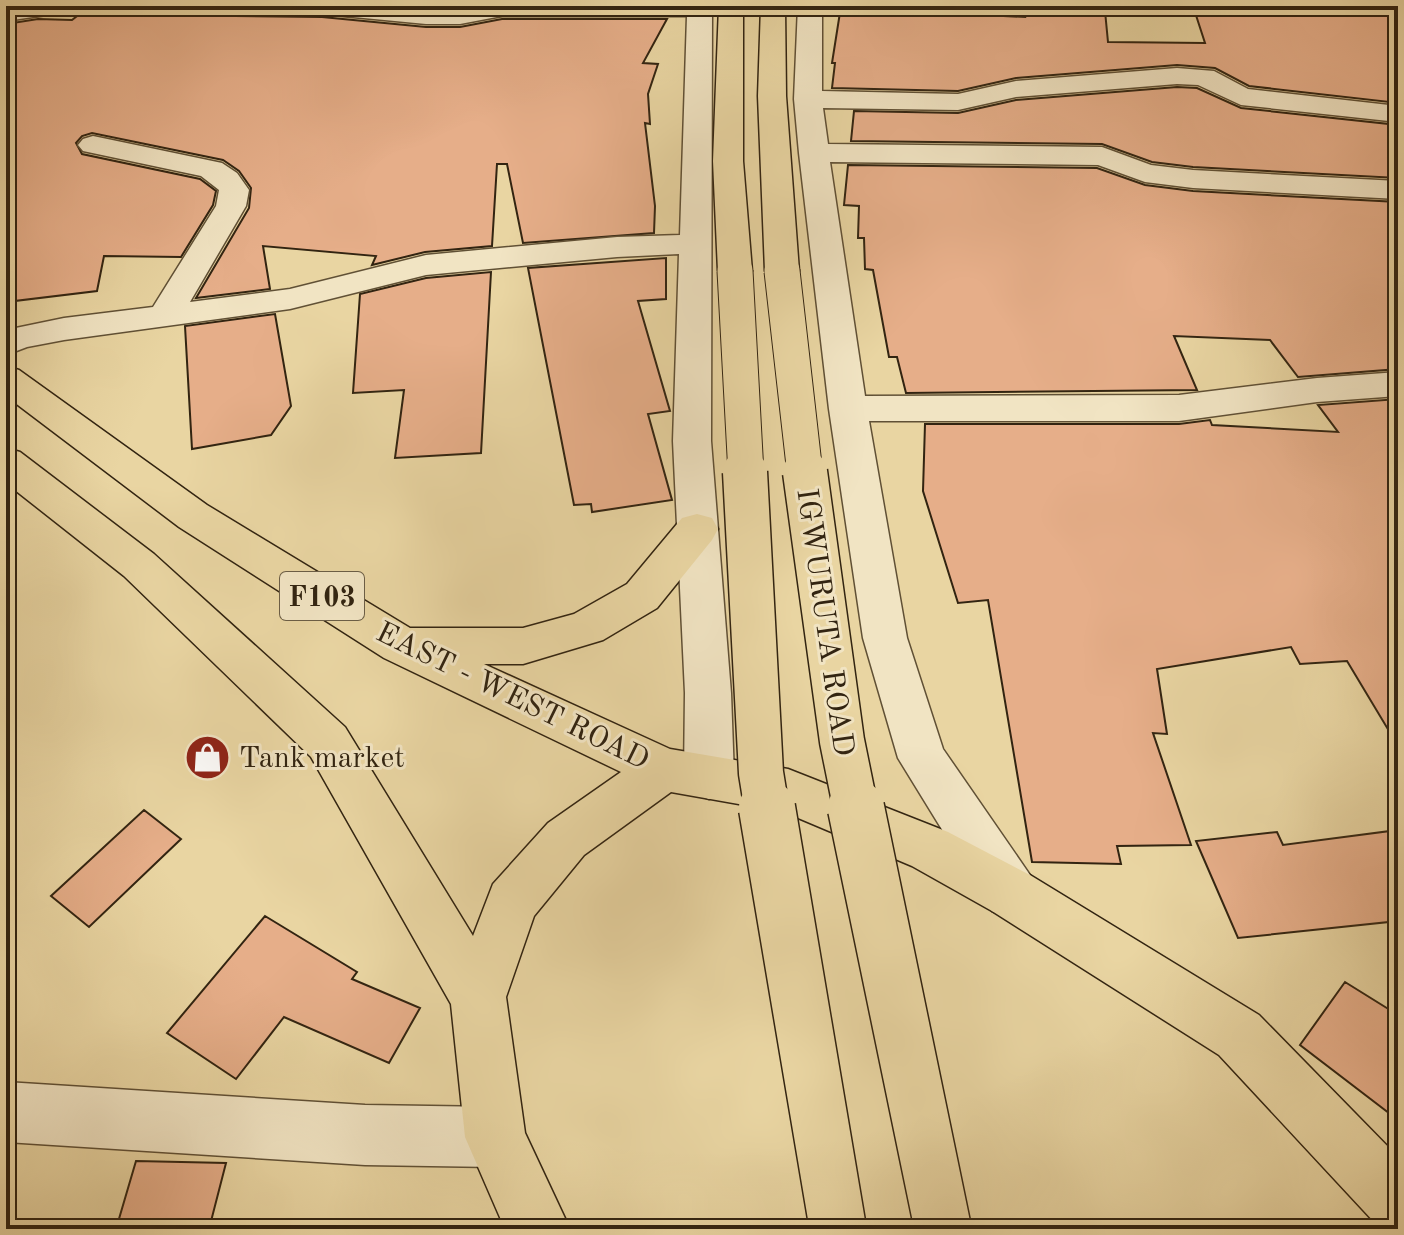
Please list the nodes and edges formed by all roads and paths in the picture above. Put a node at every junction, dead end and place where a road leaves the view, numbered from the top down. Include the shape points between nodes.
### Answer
1 (60, 6) edge
2 (235, 6) edge
3 (773, 6) edge
4 (810, 6) edge
5 (710, 7) edge
6 (6, 14) edge
7 (808, 99) junction
8 (1398, 114) edge
9 (93, 145) dead end
10 (814, 153) junction
11 (1398, 190) edge
12 (693, 244) junction
13 (164, 316) junction
14 (6, 344) edge
15 (6, 378) edge
16 (1398, 384) edge
17 (848, 409) junction
18 (6, 462) edge
19 (697, 529) junction
20 (400, 645) junction
21 (686, 773) junction
22 (1011, 893) junction
23 (478, 997) junction
24 (6, 1112) edge
25 (495, 1137) junction
26 (1398, 1203) edge
27 (538, 1229) edge
28 (838, 1229) edge
29 (943, 1229) edge

1 - 6 street
2 - 5 street via 322,7 426,17 493,10
3 - 29 main road, IGWURUTA ROAD, bridge via 772,96 782,271 842,741
4 - 7 street
5 - 12 street
5 - 28 main road, bridge via 728,161 761,773
7 - 8 street via 958,102 1016,89 1177,76 1204,77 1241,97
7 - 10 street
9 - 13 street via 211,169 234,190 231,206
10 - 11 street via 1102,156 1145,173 1193,179
10 - 17 street
12 - 13 street via 426,265 290,299
12 - 19 street
13 - 14 street via 64,329
15 - 20 main road, EAST - WEST ROAD / F103 via 193,516
16 - 17 street via 1179,408
17 - 22 street via 885,638 922,758
18 - 23 main road via 139,565 328,742
19 - 20 main road via 642,596 587,628 523,646
19 - 21 street via 708,693
20 - 21 main road, EAST - WEST ROAD / F103
21 - 22 main road, EAST - WEST ROAD via 788,791 930,849
21 - 23 main road via 566,839 512,902
22 - 26 main road, EAST - WEST ROAD via 1239,1035
23 - 25 main road
24 - 25 street via 350,1134
25 - 27 main road

